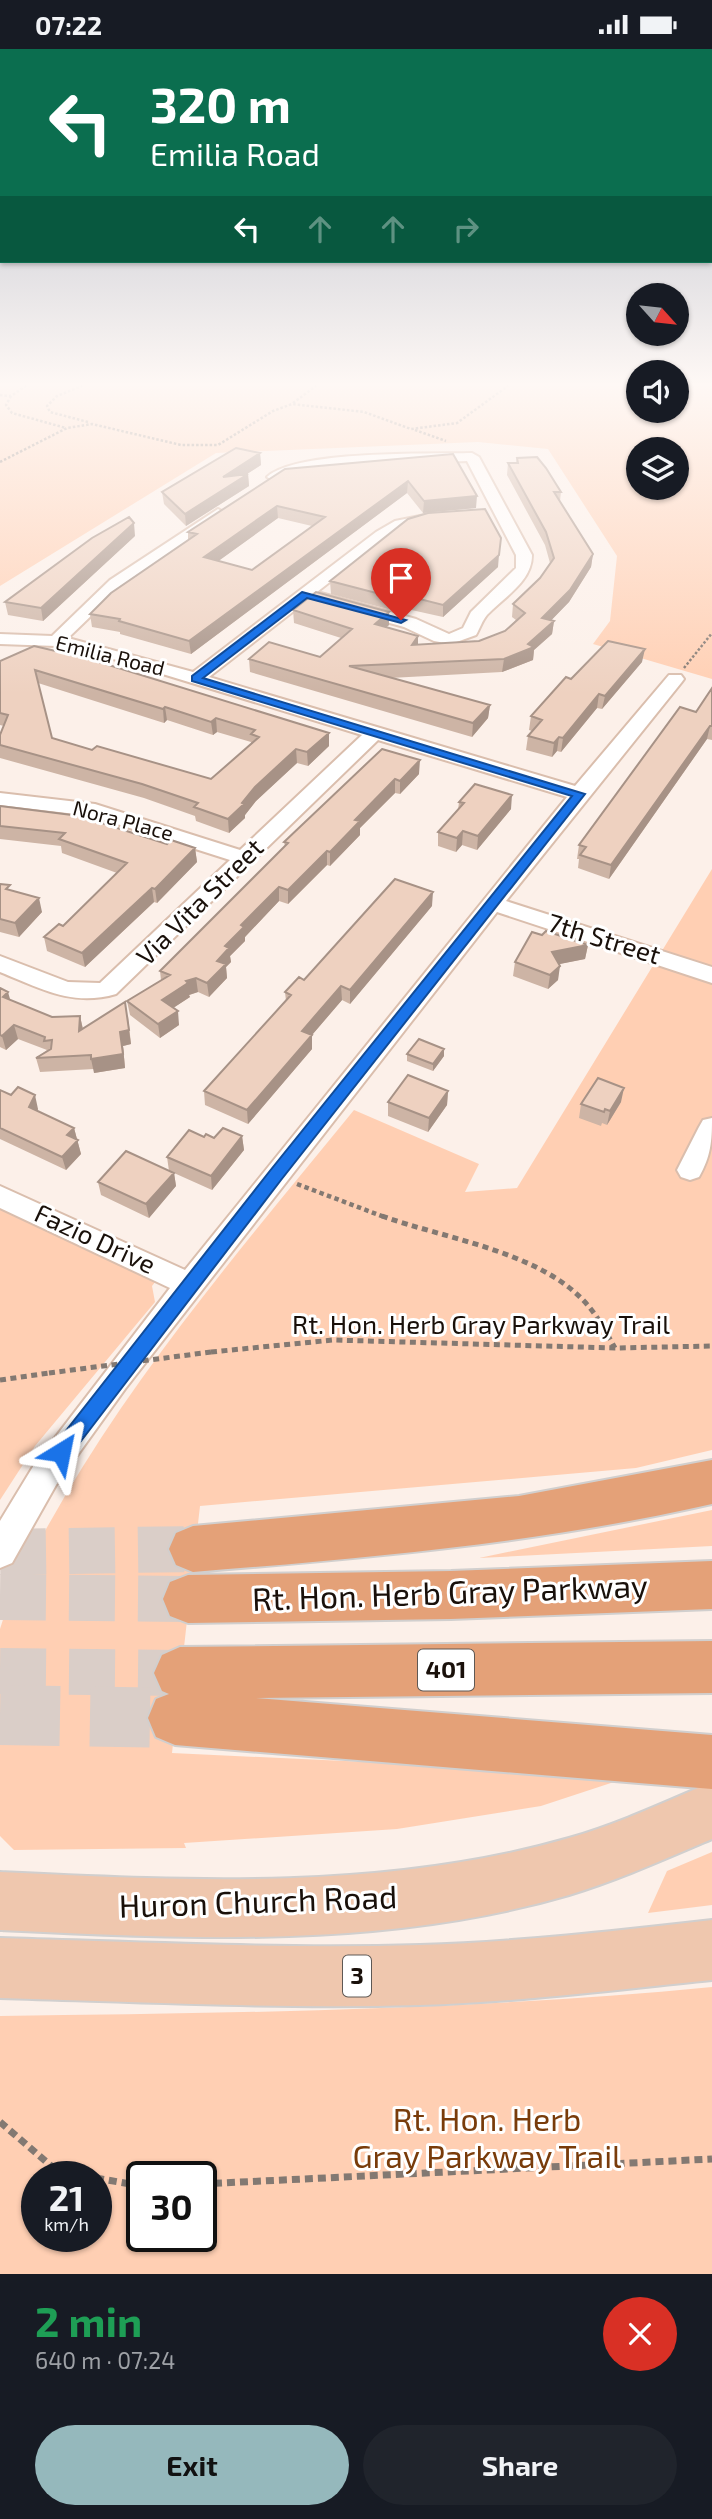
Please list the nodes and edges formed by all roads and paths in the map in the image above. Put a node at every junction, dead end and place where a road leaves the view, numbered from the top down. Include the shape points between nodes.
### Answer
1 (484, 487) edge
2 (228, 507) edge
3 (451, 516) edge
4 (305, 594) junction
5 (712, 633) edge
6 (0, 639) edge
7 (56, 641) junction
8 (195, 679) junction
9 (675, 680) joint
10 (373, 734) junction
11 (579, 794) junction
12 (0, 799) edge
13 (244, 858) junction
14 (494, 904) junction
15 (0, 963) edge
16 (712, 975) edge
17 (712, 1127) edge
18 (690, 1170) dead end
19 (275, 1176) junction
20 (0, 1196) edge
21 (190, 1285) junction
22 (712, 1346) edge
23 (615, 1348) junction
24 (0, 1380) edge
25 (712, 1482) edge
26 (193, 1549) tunnel mouth
27 (0, 1552) edge
28 (712, 1585) edge
29 (188, 1599) tunnel mouth
30 (712, 1667) edge
31 (712, 1762) edge
32 (712, 1810) edge
33 (0, 1902) edge
34 (712, 1950) edge
35 (0, 1968) edge
36 (0, 2122) edge
37 (712, 2159) edge
38 (45, 2161) edge
39 (217, 2183) edge

1 - 4 street via 495,513 522,548 524,568 477,616 466,635 452,639 434,636 410,623
2 - 7 street via 116,583
3 - 4 street via 389,530
4 - 8 street
5 - 9 path
6 - 7 street, Emilia Road
7 - 8 street, Emilia Road
8 - 10 street, Emilia Road
9 - 11 street
10 - 11 street, Emilia Road
10 - 13 street, Via Vita Street
11 - 14 street
12 - 13 street, Nora Place via 95,810
13 - 15 street, Via Vita Street via 108,989 68,992
14 - 16 street, 7th Street
14 - 19 street
17 - 18 street
19 - 21 street
19 - 23 path via 540,1268 590,1304
20 - 21 street, Fazio Drive
21 - 27 street via 77,1429
22 - 23 path, Rt. Hon. Herb Gray Parkway Trail
23 - 24 path, Rt. Hon. Herb Gray Parkway Trail, bridge via 332,1340
25 - 26 highway via 647,1498 444,1529
28 - 29 highway, Rt. Hon. Herb Gray Parkway
30 - 31 highway, 401 via 178,1696
32 - 33 main road, Huron Church Road via 626,1846 538,1874 370,1904 172,1910
34 - 35 main road, 3 via 421,1975 287,1977
36 - 38 path
37 - 39 path

